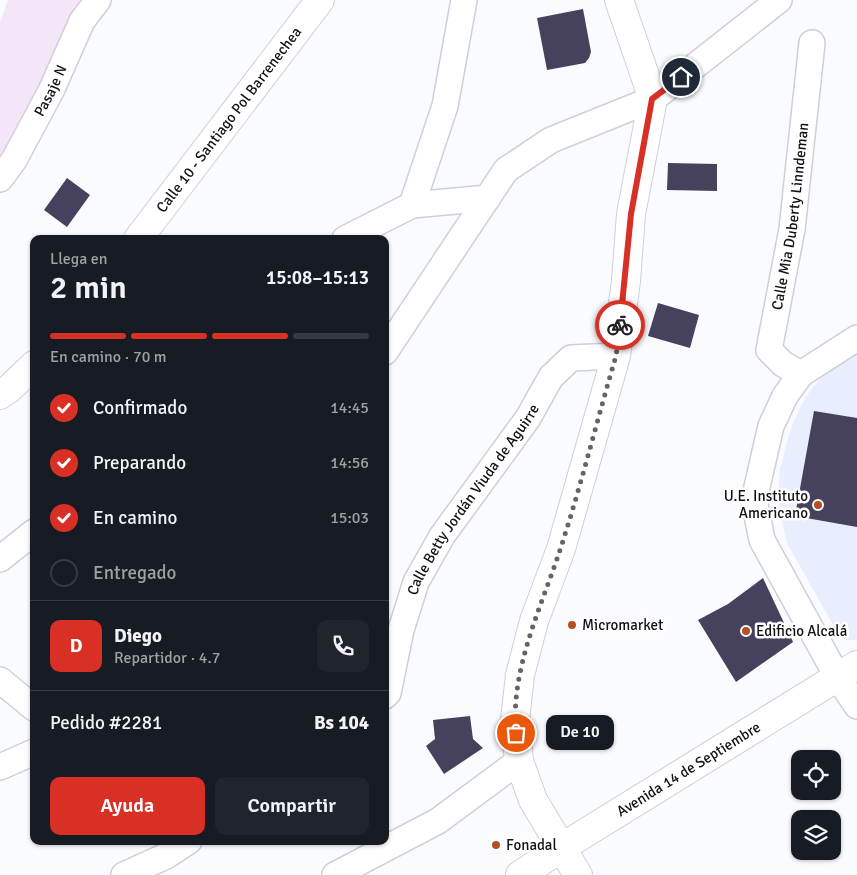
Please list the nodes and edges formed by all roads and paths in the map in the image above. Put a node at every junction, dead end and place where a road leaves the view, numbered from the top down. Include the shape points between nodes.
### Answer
1 (98, 0) edge
2 (320, 0) edge
3 (464, 0) edge
4 (619, 0) edge
5 (779, 0) edge
6 (812, 43) dead end
7 (652, 99) junction
8 (0, 179) edge
9 (488, 198) junction
10 (412, 206) junction
11 (141, 235) edge
12 (353, 235) edge
13 (857, 338) edge
14 (389, 346) edge
15 (616, 356) junction
16 (30, 369) edge
17 (801, 374) junction
18 (0, 395) edge
19 (30, 535) edge
20 (0, 559) edge
21 (847, 672) edge
22 (0, 680) edge
23 (389, 687) edge
24 (30, 705) edge
25 (857, 706) edge
26 (30, 754) edge
27 (519, 760) junction
28 (0, 767) edge
29 (183, 845) edge
30 (561, 848) junction
31 (124, 875) edge
32 (335, 875) edge
33 (520, 875) edge
34 (578, 875) edge

1 - 8 street, Pasaje N via 82,21 51,91 14,160
2 - 11 main road, Calle 10 - Santiago Pol Barrenechea
3 - 10 street via 445,106
4 - 7 main road
5 - 7 street
6 - 17 street, Calle Mia Duberty Linndeman via 792,229 770,350 783,364
7 - 9 street via 552,140 506,170
7 - 15 main road via 631,214
9 - 10 street
9 - 14 street
10 - 12 street
13 - 17 street
15 - 23 street, Calle Betty Jordán Viuda de Aguirre via 571,358 551,377 528,418 442,536 416,582 401,630
15 - 27 main road via 520,675 515,720
16 - 18 main road
17 - 21 street via 785,396 771,426 754,500 762,540
19 - 20 street
21 - 25 street
21 - 30 main road, Avenida 14 de Septiembre
22 - 24 street
26 - 28 street
27 - 30 main road via 533,800
27 - 32 street via 438,821
29 - 31 street
30 - 33 main road, Avenida 14 de Septiembre
30 - 34 main road

